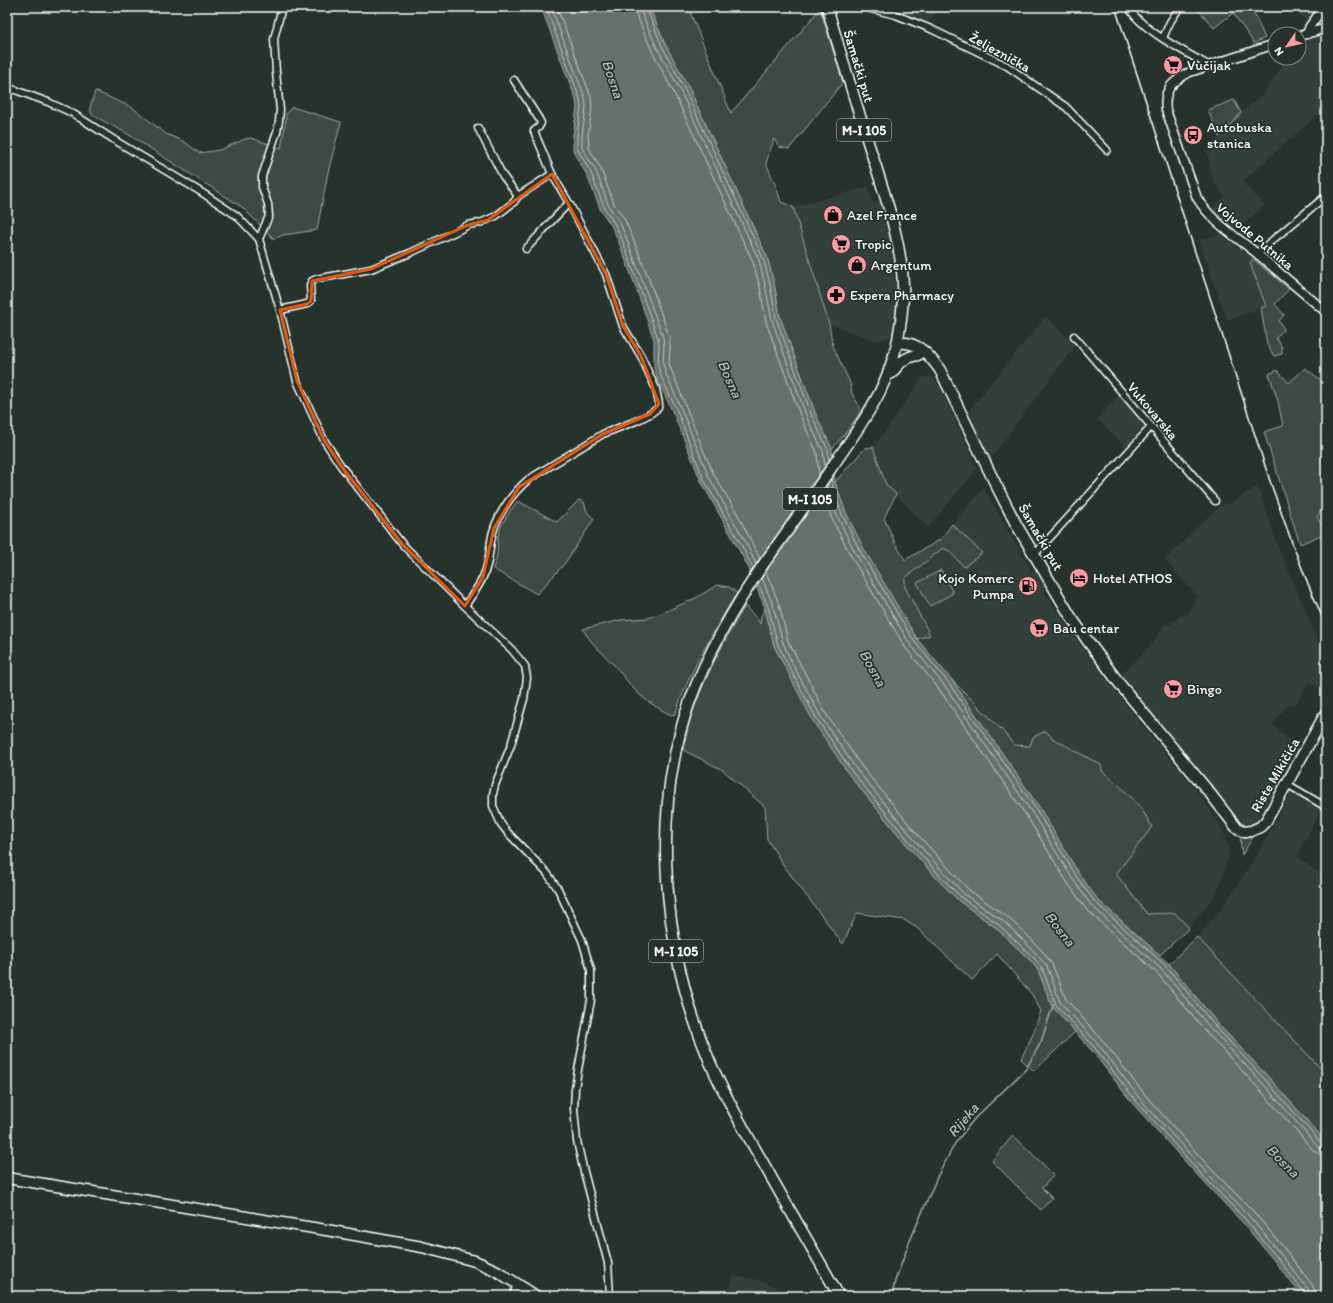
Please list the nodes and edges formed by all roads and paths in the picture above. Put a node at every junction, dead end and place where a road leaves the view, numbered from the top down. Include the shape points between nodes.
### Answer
1 (282, 7) edge
2 (827, 7) edge
3 (863, 7) edge
4 (1129, 7) edge
5 (1180, 7) edge
6 (1324, 7) edge
7 (1326, 28) edge
8 (1307, 30) edge
9 (1307, 34) edge
10 (1163, 38) junction
11 (1267, 47) edge
12 (1208, 65) junction
13 (514, 80) dead end
14 (7, 87) edge
15 (478, 128) dead end
16 (1107, 150) dead end
17 (552, 174) junction
18 (518, 196) junction
19 (1326, 196) edge
20 (569, 203) junction
21 (259, 239) junction
22 (526, 249) dead end
23 (1257, 253) junction
24 (280, 310) junction
25 (1326, 312) edge
26 (1074, 336) dead end
27 (898, 343) junction
28 (918, 354) junction
29 (933, 360) junction
30 (886, 379) junction
31 (1150, 427) junction
32 (1215, 501) dead end
33 (1034, 555) junction
34 (465, 606) junction
35 (1326, 713) edge
36 (1287, 784) junction
37 (1326, 807) edge
38 (1220, 808) joint
39 (7, 1178) edge
40 (517, 1283) junction
41 (513, 1296) edge
42 (536, 1296) edge
43 (610, 1296) edge
44 (839, 1296) edge

1 - 21 street via 274,39 279,121 262,176 269,216
2 - 27 main road, Šamački put / M-I 105 via 897,242 904,290
3 - 16 street, Željeznička via 896,15 931,29 1007,66 1066,107
4 - 10 street via 1145,26
5 - 10 street
6 - 8 street
7 - 9 street
10 - 12 street
11 - 12 street, Vojvode Putnika
12 - 23 street, Vojvode Putnika via 1173,82 1165,103 1202,207
13 - 17 street via 541,123 534,131
14 - 21 street via 72,113 237,216
15 - 18 street via 503,176
17 - 18 street
17 - 20 street
18 - 24 street via 496,216 468,225 410,253 371,269 312,281 311,300 307,304
19 - 23 street
20 - 22 street
20 - 34 street via 606,274 623,326 656,388 658,408 636,421 603,434 519,487 494,528 484,577
21 - 24 street
23 - 25 street, Vojvode Putnika
24 - 34 street via 297,382 324,440 341,466 403,545
26 - 31 street, Vukovarska
27 - 28 main road via 905,351
27 - 29 main road, Šamački put via 915,345
27 - 30 main road, M-I 105
28 - 29 main road
28 - 30 main road via 903,360
29 - 33 main road, Šamački put
30 - 44 main road, M-I 105 via 869,412 750,585 705,664 681,729 672,770 666,836 666,869 674,943 697,1031 725,1095
31 - 32 street, Vukovarska
31 - 33 street
33 - 38 main road, Šamački put via 1087,640
34 - 43 street via 512,650 525,666 526,673 526,687 519,721 494,786 493,806 508,833 547,873 558,889 582,940 591,970 591,1000 575,1088 574,1109 583,1168 608,1263
35 - 36 main road, Riste Mikičića
36 - 37 street
36 - 38 main road, Riste Mikičića via 1266,821 1254,830 1239,830
39 - 40 main road via 422,1248 474,1261
40 - 41 street
40 - 42 main road

